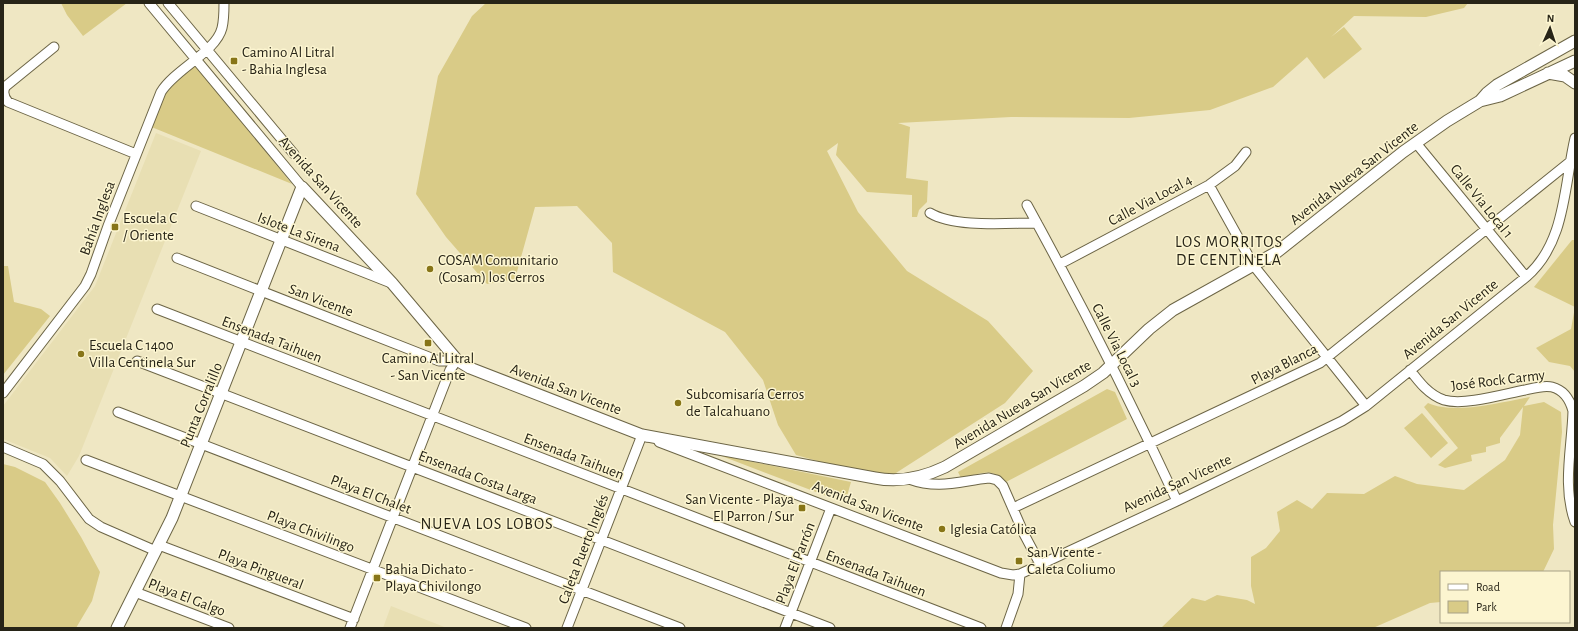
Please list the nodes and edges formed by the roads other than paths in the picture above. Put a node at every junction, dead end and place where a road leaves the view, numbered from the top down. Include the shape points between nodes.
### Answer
1 (149, 3) edge
2 (168, 3) edge
3 (224, 3) edge
4 (1575, 41) edge
5 (54, 47) dead end
6 (206, 50) junction
7 (196, 59) junction
8 (1575, 61) edge
9 (1547, 73) junction
10 (1575, 83) edge
11 (1480, 101) junction
12 (1575, 138) edge
13 (1416, 143) junction
14 (1246, 152) dead end
15 (136, 154) junction
16 (294, 154) dead end
17 (1571, 161) junction
18 (1209, 185) junction
19 (302, 187) junction
20 (1027, 205) dead end
21 (196, 206) dead end
22 (930, 213) dead end
23 (1038, 224) junction
24 (1486, 229) junction
25 (282, 241) junction
26 (177, 258) dead end
27 (1060, 264) junction
28 (1254, 266) junction
29 (1526, 277) junction
30 (392, 283) junction
31 (262, 292) junction
32 (157, 309) dead end
33 (242, 342) junction
34 (1327, 359) junction
35 (457, 360) junction
36 (138, 361) dead end
37 (1112, 364) junction
38 (1410, 370) junction
39 (3, 393) edge
40 (222, 394) junction
41 (1366, 406) junction
42 (118, 412) dead end
43 (432, 416) junction
44 (642, 435) junction
45 (202, 444) junction
46 (1150, 444) junction
47 (3, 447) edge
48 (86, 460) dead end
49 (413, 467) junction
50 (909, 479) junction
51 (621, 489) junction
52 (181, 496) junction
53 (1177, 501) junction
54 (831, 508) junction
55 (1012, 508) junction
56 (393, 518) junction
57 (1575, 522) edge
58 (601, 540) junction
59 (157, 548) junction
60 (810, 562) junction
61 (1040, 564) junction
62 (373, 570) junction
63 (1020, 574) junction
64 (582, 590) junction
65 (135, 592) junction
66 (791, 613) junction
67 (354, 619) junction
68 (117, 628) edge
69 (229, 628) edge
70 (350, 628) edge
71 (526, 628) edge
72 (567, 628) edge
73 (680, 628) edge
74 (785, 628) edge
75 (830, 628) edge
76 (981, 628) edge
77 (1006, 628) edge

1 - 7 street, Avenida San Vicente
2 - 6 street, Avenida San Vicente
3 - 6 street, Bahía Inglesa via 222,28
4 - 11 street, Avenida Nueva San Vicente via 1497,85
5 - 15 street via 6,86 4,93 8,102
6 - 7 street, Bahía Inglesa
6 - 16 street, Avenida San Vicente
7 - 15 street, Bahía Inglesa via 166,83 154,106
7 - 19 street, Avenida San Vicente
8 - 9 street, Avenida Nueva San Vicente
9 - 10 street via 1565,76
9 - 11 street, Avenida Nueva San Vicente via 1500,96
11 - 13 street, Avenida Nueva San Vicente
12 - 17 street, Avenida San Vicente
13 - 24 street, Calle Via Local 1
13 - 28 street, Avenida Nueva San Vicente via 1277,252
14 - 18 street, Calle Via Local 4 via 1235,166
15 - 39 street, Bahía Inglesa via 85,286
17 - 24 street, Playa Blanca
17 - 29 street, Avenida San Vicente via 1552,244 1540,263
18 - 27 street, Calle Via Local 4
18 - 28 street
19 - 25 street, Punta Corralillo
19 - 30 street, Avenida San Vicente
20 - 23 street, Calle Via Local 3
21 - 25 street, Islote La Sirena
22 - 23 street via 942,219 959,222
23 - 27 street, Calle Via Local 3
24 - 29 street, Calle Via Local 1
24 - 34 street, Playa Blanca
25 - 30 street, Islote La Sirena
25 - 31 street, Punta Corralillo
26 - 31 street, San Vicente
27 - 37 street, Calle Via Local 3
28 - 34 street
28 - 37 street, Avenida Nueva San Vicente via 1173,310
29 - 38 street, Avenida San Vicente
30 - 35 street, Avenida San Vicente
31 - 33 street, Punta Corralillo
31 - 35 street, San Vicente via 439,361
32 - 33 street, Ensenada Taihuen
33 - 40 street, Punta Corralillo
33 - 43 street, Ensenada Taihuen
34 - 41 street
34 - 46 street, Playa Blanca via 1313,368
35 - 43 street via 450,370
35 - 44 street, Avenida San Vicente via 470,368
36 - 40 street, Ensenada Costa Larga
37 - 46 street, Calle Via Local 3
37 - 50 street, Avenida Nueva San Vicente via 1084,386 1001,435 934,472
38 - 41 street, Avenida San Vicente
38 - 57 street, José Rock Carmy via 1432,394 1444,400 1467,401 1541,387 1554,388 1565,394 1573,411 1568,485 1569,503
40 - 45 street, Punta Corralillo
40 - 49 street, Ensenada Costa Larga
41 - 53 street, Avenida San Vicente via 1342,421
42 - 45 street, Playa El Chalet
43 - 49 street
43 - 51 street, Ensenada Taihuen
44 - 50 street, Avenida Nueva San Vicente via 885,480
44 - 51 street, Caleta Puerto Inglés
44 - 54 street, Avenida San Vicente
45 - 52 street, Punta Corralillo
45 - 56 street, Playa El Chalet
46 - 53 street, Calle Via Local 3
46 - 55 street, Playa Blanca
47 - 59 street, Playa Pingueral via 43,464 89,518 101,527
48 - 52 street, Playa Chivilingo
49 - 56 street
49 - 58 street, Ensenada Costa Larga
50 - 55 street via 936,486 994,478 1002,486
51 - 58 street, Caleta Puerto Inglés
51 - 60 street, Ensenada Taihuen
52 - 59 street, Punta Corralillo
52 - 62 street, Playa Chivilingo
53 - 61 street, Avenida San Vicente
54 - 60 street, Playa El Parrón
54 - 63 street, Avenida San Vicente via 1001,573
55 - 61 street
56 - 62 street
56 - 64 street, Playa El Chalet
58 - 64 street, Caleta Puerto Inglés
58 - 66 street, Ensenada Costa Larga
59 - 65 street, Punta Corralillo
59 - 67 street, Playa Pingueral
60 - 66 street, Playa El Parrón
60 - 76 street, Ensenada Taihuen
61 - 63 street, Avenida San Vicente
62 - 67 street
62 - 71 street, Playa Chivilingo
63 - 77 street via 1018,594
64 - 72 street, Caleta Puerto Inglés
64 - 73 street, Playa El Chalet
65 - 68 street, Punta Corralillo
65 - 69 street, Playa El Galgo
66 - 74 street, Playa El Parrón
66 - 75 street, Ensenada Costa Larga
67 - 70 street

